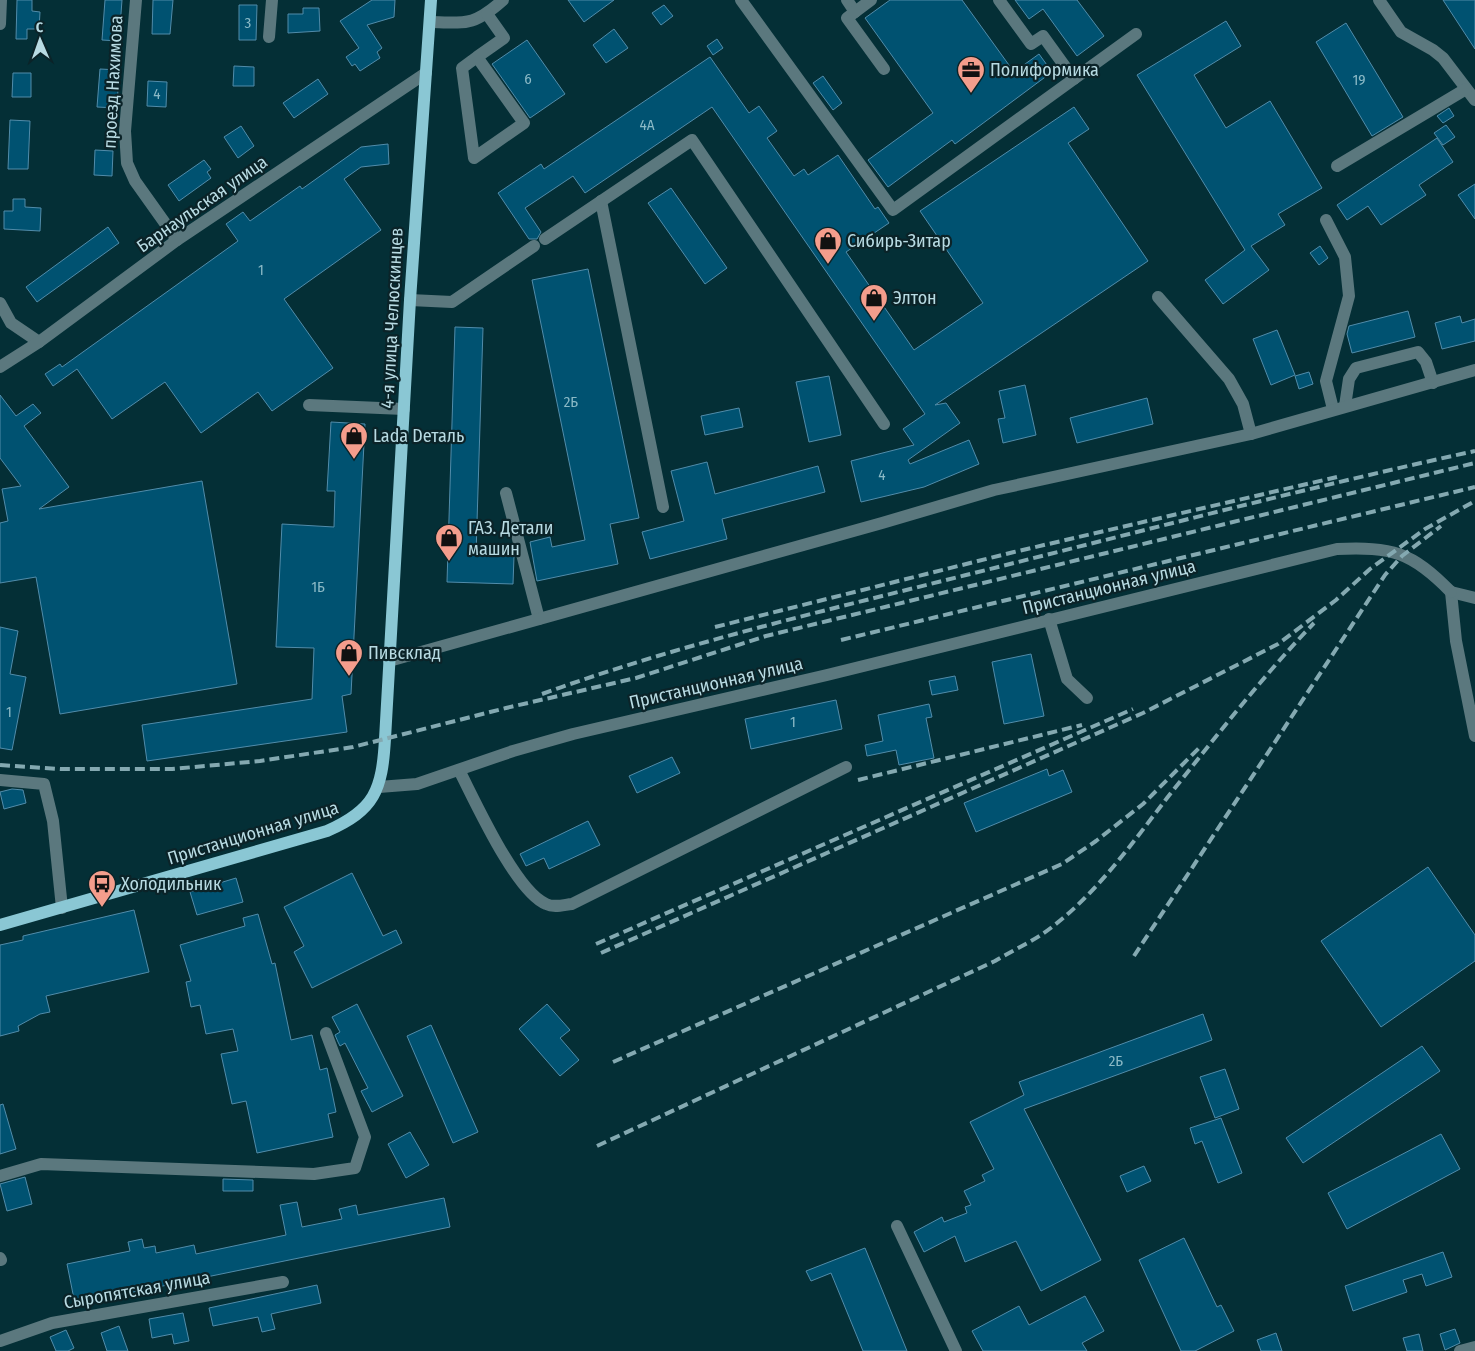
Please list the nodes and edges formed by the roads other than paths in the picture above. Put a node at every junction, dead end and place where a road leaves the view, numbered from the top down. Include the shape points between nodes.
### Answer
1 (1, 0) edge
2 (136, 0) edge
3 (272, 0) edge
4 (431, 0) edge
5 (503, 0) edge
6 (741, 0) edge
7 (847, 0) edge
8 (871, 0) edge
9 (999, 0) edge
10 (1379, 0) edge
11 (855, 12) junction
12 (487, 14) junction
13 (430, 22) junction
14 (0, 24) edge
15 (1136, 34) dead end
16 (269, 38) dead end
17 (477, 57) junction
18 (884, 69) dead end
19 (426, 73) junction
20 (1074, 79) junction
21 (1466, 89) junction
22 (1475, 100) edge
23 (1337, 166) dead end
24 (601, 201) junction
25 (1326, 220) dead end
26 (545, 239) dead end
27 (177, 240) junction
28 (534, 246) dead end
29 (1158, 297) dead end
30 (410, 300) junction
31 (0, 304) edge
32 (39, 342) junction
33 (0, 367) edge
34 (1475, 370) edge
35 (1433, 383) junction
36 (309, 405) dead end
37 (1339, 407) junction
38 (404, 409) junction
39 (884, 424) dead end
40 (1251, 434) junction
41 (506, 493) dead end
42 (663, 507) dead end
43 (1451, 592) junction
44 (1475, 598) edge
45 (539, 619) junction
46 (1049, 619) junction
47 (389, 661) junction
48 (1087, 698) dead end
49 (1475, 736) edge
50 (846, 767) dead end
51 (458, 770) junction
52 (0, 780) edge
53 (379, 787) junction
54 (62, 908) junction
55 (0, 925) edge
56 (326, 1033) dead end
57 (0, 1176) edge
58 (897, 1226) dead end
59 (283, 1282) dead end
60 (0, 1341) edge
61 (1475, 1347) edge
62 (956, 1351) edge
63 (1460, 1351) edge

1 - 14 street
2 - 27 street, проезд Нахимова via 124,131 127,163 135,181
3 - 16 street
4 - 13 main road, 4-я улица Челюскинцев
5 - 12 street
6 - 20 street via 893,210
7 - 11 street
8 - 11 street
9 - 20 street via 1031,44 1043,36
10 - 21 street via 1402,32 1438,54
11 - 18 street via 847,18
12 - 13 street via 468,24
12 - 17 street via 504,38
13 - 19 main road, 4-я улица Челюскинцев
15 - 20 street
17 - 17 street via 462,68 474,158 524,122
19 - 27 street, Барнаульская улица
19 - 30 main road, 4-я улица Челюскинцев
21 - 22 street
21 - 23 street
24 - 26 street
24 - 39 street via 692,140
24 - 42 street
25 - 37 street via 1345,257 1349,296 1326,381
27 - 32 street, Барнаульская улица
28 - 30 street via 452,302
29 - 40 street via 1229,379 1243,404
30 - 38 main road, 4-я улица Челюскинцев
31 - 32 street via 11,323
32 - 33 street, Барнаульская улица
34 - 35 street
35 - 37 street
35 - 37 street via 1426,362 1418,352 1356,368
36 - 38 street
37 - 40 street
38 - 47 main road, 4-я улица Челюскинцев
40 - 45 street via 994,490
41 - 45 street
43 - 44 street
43 - 46 street, Пристанционная улица via 1430,570 1394,551 1337,549
43 - 49 street via 1456,641
45 - 47 street
46 - 48 street via 1067,679
46 - 51 street, Пристанционная улица via 574,734
47 - 53 main road, 4-я улица Челюскинцев via 385,746
50 - 51 street via 572,904 558,906 547,905 535,898 514,872
51 - 53 street, Пристанционная улица via 417,784
52 - 54 street via 44,784 53,821
53 - 54 main road, Пристанционная улица via 369,804 352,820 328,831
54 - 55 main road, Пристанционная улица
56 - 57 street via 365,1137 355,1168 314,1174 41,1164
58 - 62 street
59 - 60 street, Сыропятская улица via 52,1323
61 - 63 street

